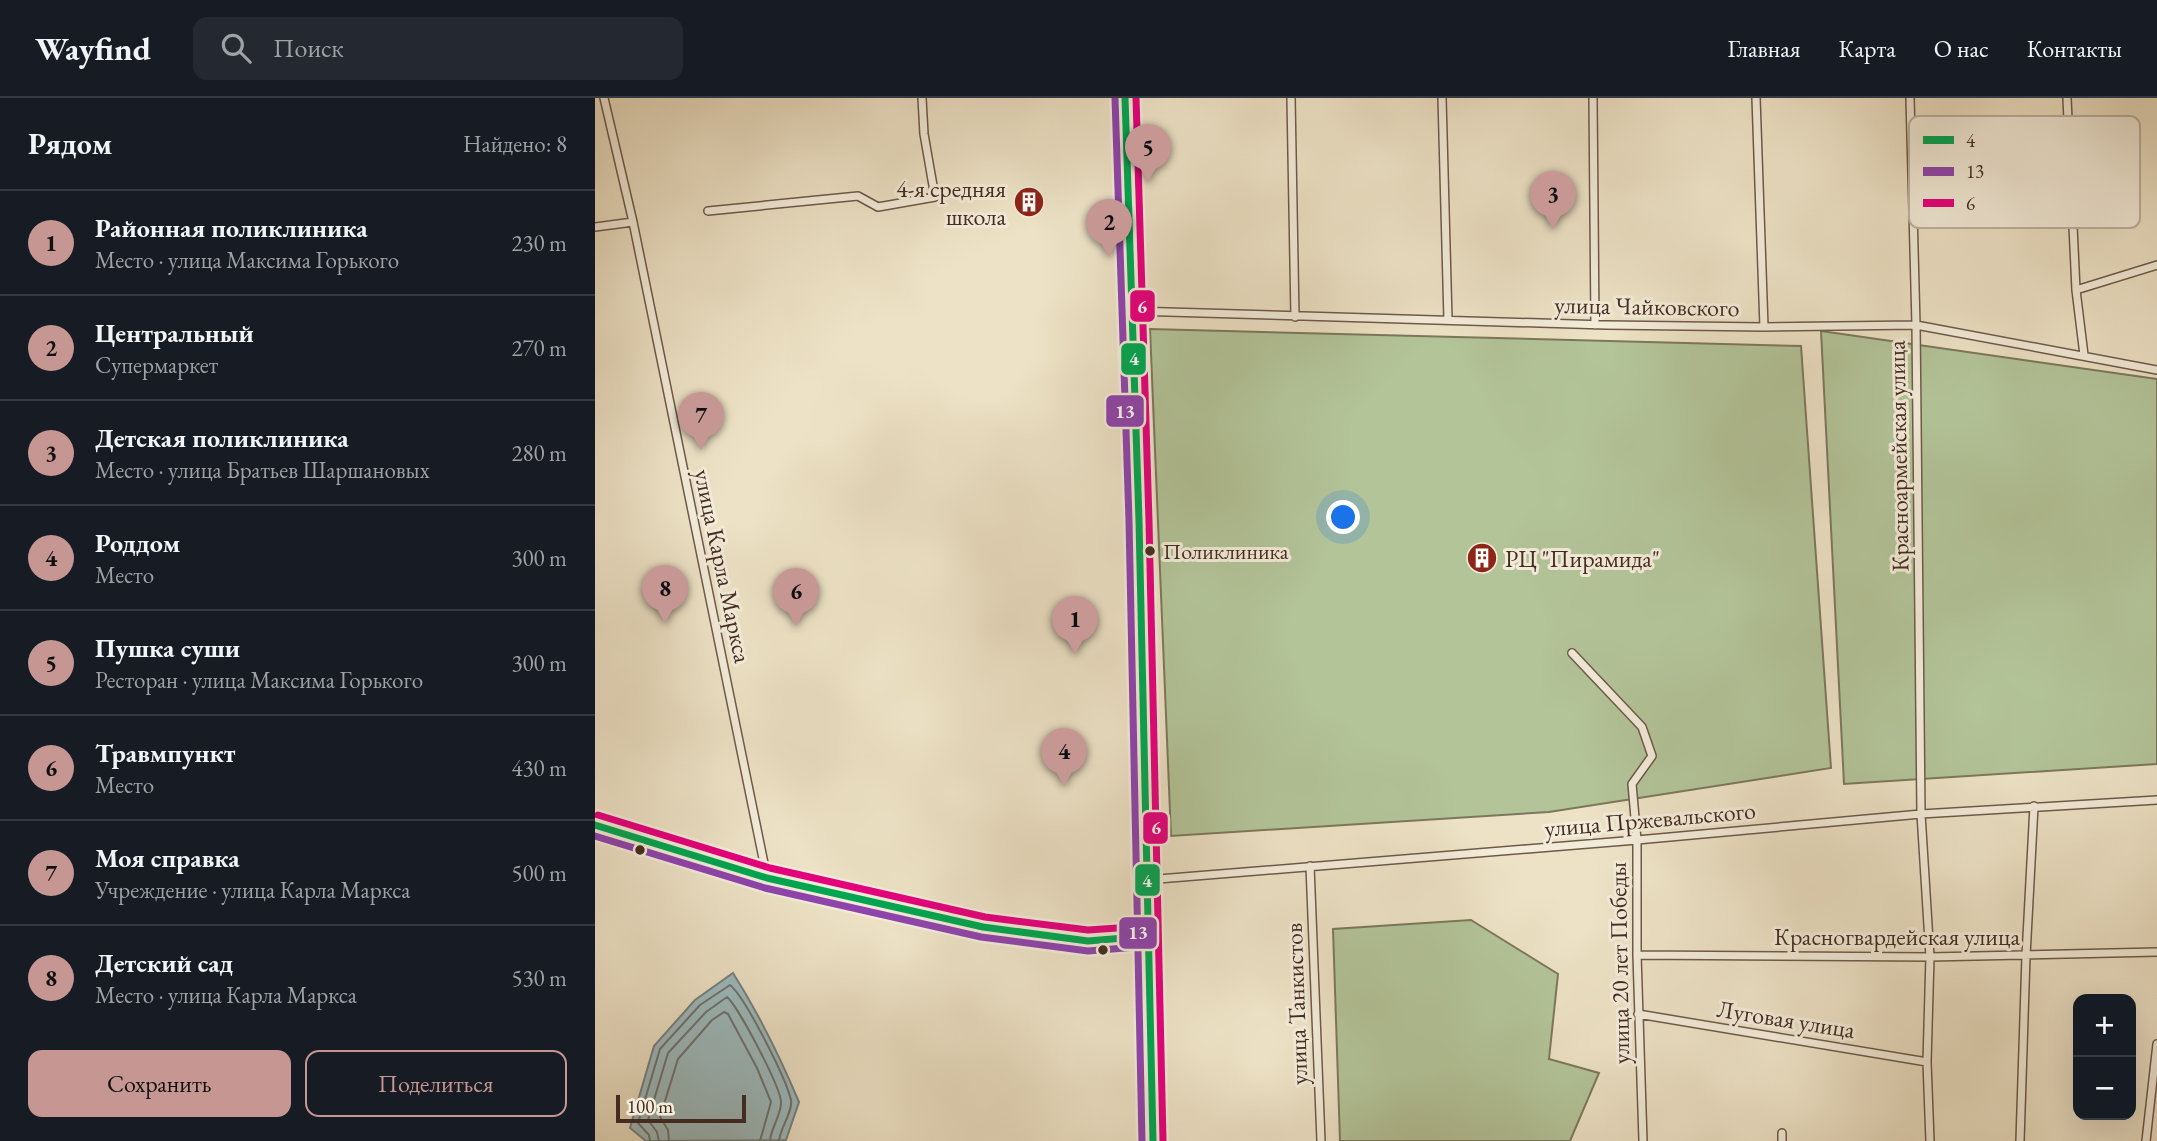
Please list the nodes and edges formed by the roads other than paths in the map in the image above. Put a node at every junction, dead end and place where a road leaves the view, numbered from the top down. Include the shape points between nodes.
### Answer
1 (604, 98) edge
2 (922, 98) edge
3 (1125, 98) edge
4 (1291, 98) edge
5 (1442, 98) edge
6 (1593, 98) edge
7 (1756, 98) edge
8 (1910, 98) edge
9 (2067, 98) edge
10 (1910, 116) edge
11 (2068, 116) edge
12 (708, 211) dead end
13 (632, 222) junction
14 (595, 228) edge
15 (1913, 228) edge
16 (2074, 228) edge
17 (2157, 265) edge
18 (2077, 290) junction
19 (1133, 310) junction
20 (1295, 317) junction
21 (1448, 320) junction
22 (1595, 325) junction
23 (1916, 325) junction
24 (1764, 327) junction
25 (2084, 355) junction
26 (2157, 370) edge
27 (1572, 653) dead end
28 (2157, 800) edge
29 (2034, 806) junction
30 (1921, 814) junction
31 (595, 825) edge
32 (1637, 840) junction
33 (1310, 866) junction
34 (767, 878) junction
35 (1146, 880) junction
36 (1149, 936) junction
37 (2157, 952) edge
38 (1637, 955) junction
39 (2026, 956) junction
40 (1930, 957) junction
41 (1638, 1014) junction
42 (2157, 1044) edge
43 (1927, 1062) junction
44 (1153, 1141) edge
45 (1321, 1141) edge
46 (1643, 1141) edge
47 (1930, 1141) edge
48 (2020, 1141) edge
49 (2146, 1141) edge

1 - 13 street, улица Карла Маркса
2 - 12 street via 935,197 878,207 858,196
3 - 19 street
4 - 20 street
5 - 21 street
6 - 22 street
7 - 24 street
8 - 10 street, Красноармейская улица
9 - 11 street
13 - 14 street
13 - 34 street, улица Карла Маркса
15 - 23 street, Красноармейская улица
16 - 18 street
17 - 18 street
18 - 25 street
19 - 20 street, улица Чайковского
19 - 35 street
20 - 21 street, улица Чайковского
21 - 22 street, улица Чайковского
22 - 24 street, улица Чайковского
23 - 24 street, улица Чайковского
23 - 25 street, улица Чайковского
23 - 30 street, Красноармейская улица
25 - 26 street, улица Чайковского
27 - 32 street, улица 20 лет Победы via 1642,727 1649,747 1652,757 1632,784
28 - 29 street, улица Пржевальского
29 - 30 street, улица Пржевальского
29 - 39 street
30 - 32 street, улица Пржевальского
30 - 40 street, Красноармейская улица
31 - 34 street
32 - 33 street, улица Пржевальского
32 - 38 street, улица 20 лет Победы
33 - 35 street, улица Пржевальского
33 - 45 street, улица Танкистов
34 - 36 street via 983,927 1088,941
35 - 36 street
36 - 44 street
37 - 39 street, Красногвардейская улица
38 - 40 street, Красногвардейская улица
38 - 41 street, улица 20 лет Победы
39 - 40 street, Красногвардейская улица
39 - 48 street
40 - 43 street, Красноармейская улица
41 - 43 street, Луговая улица
41 - 46 street, улица 20 лет Победы
42 - 49 street
43 - 47 street, Красноармейская улица

